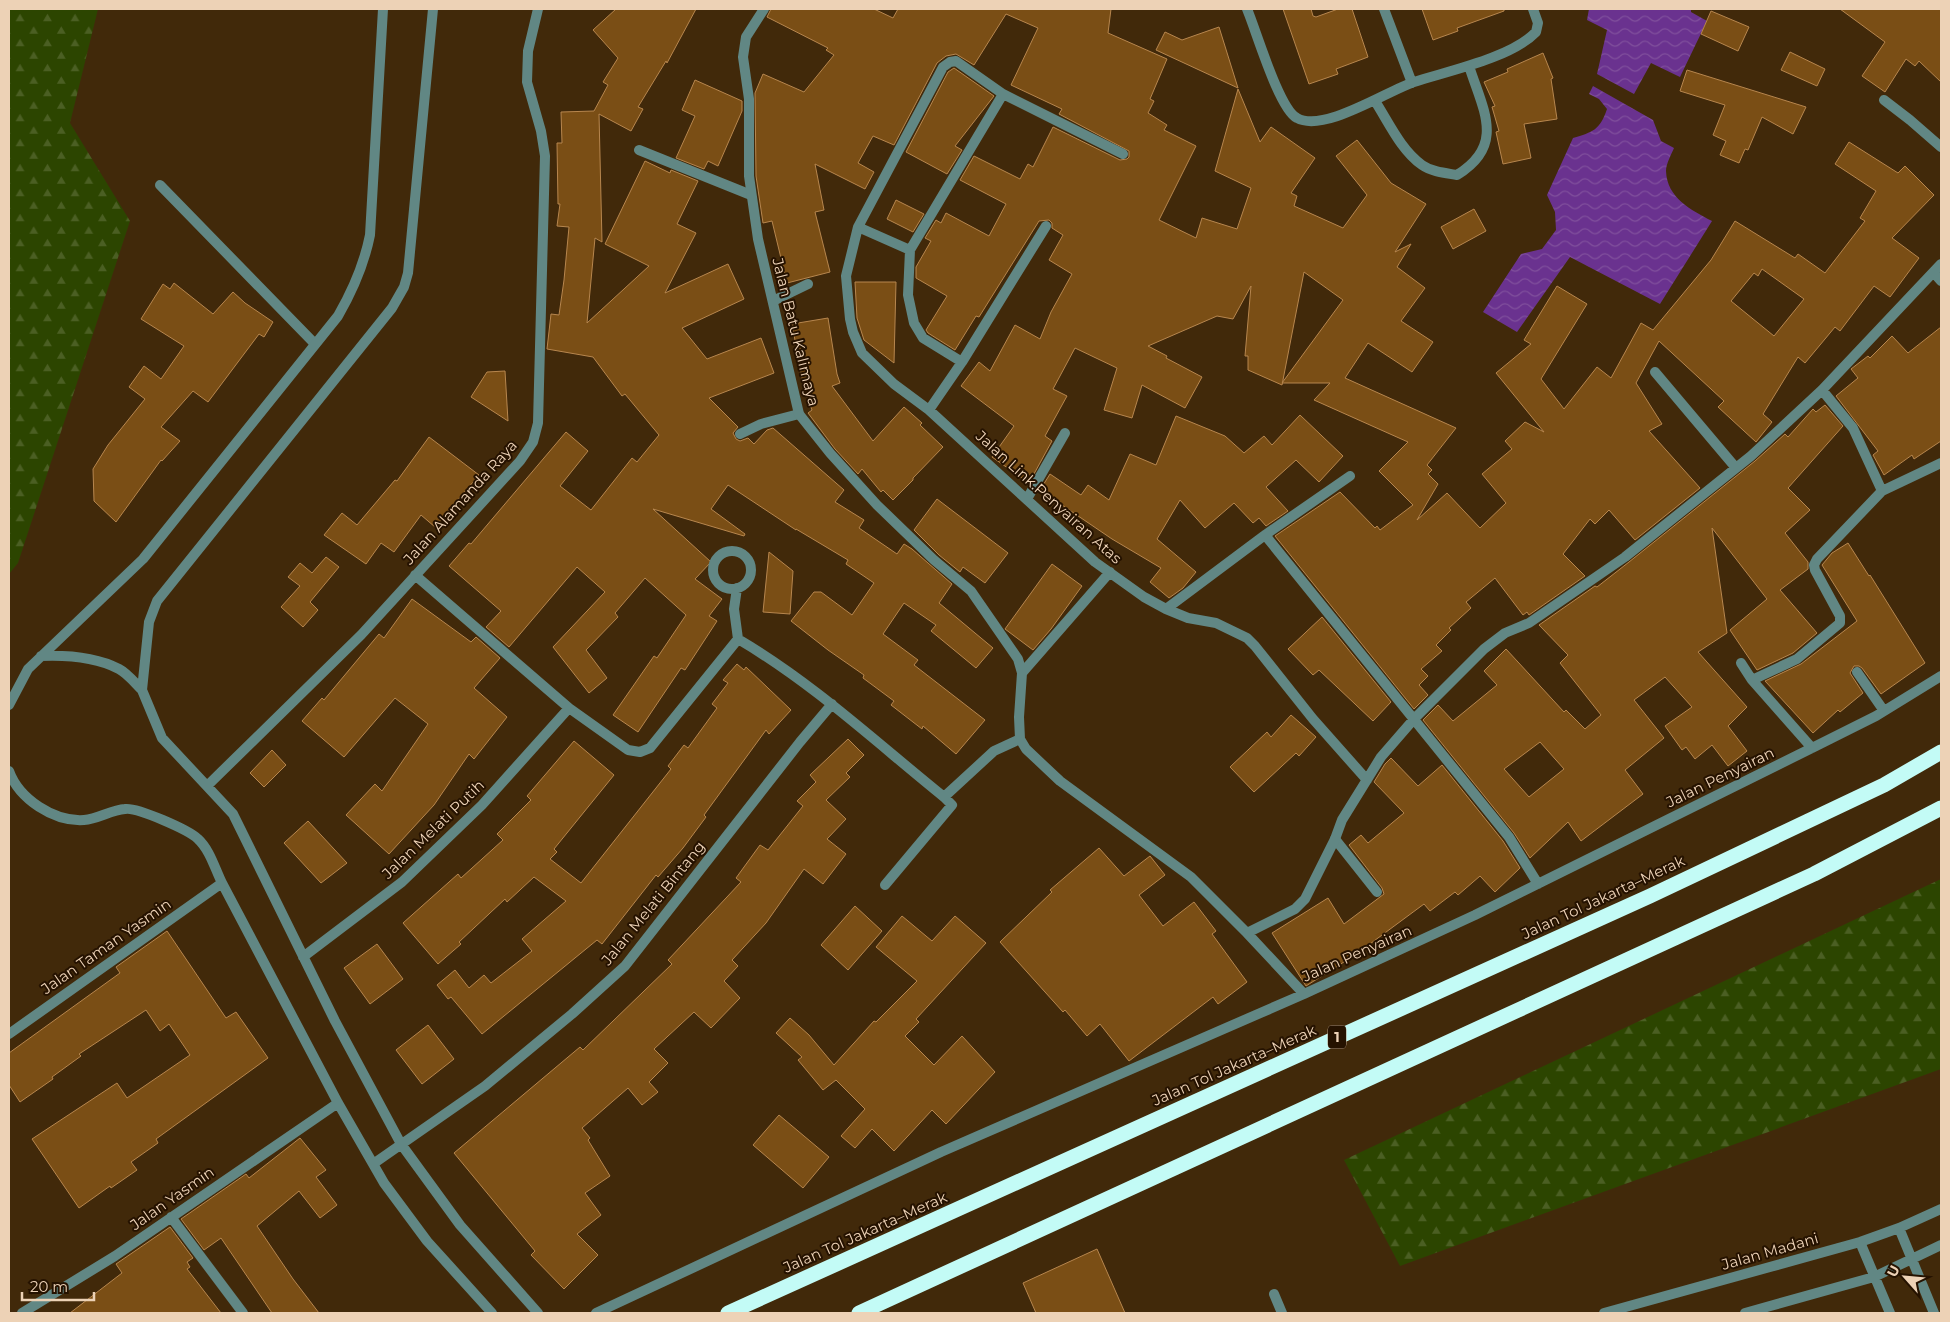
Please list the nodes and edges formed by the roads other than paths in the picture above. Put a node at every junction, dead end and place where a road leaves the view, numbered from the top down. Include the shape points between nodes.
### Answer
1 (383, 9) edge
2 (433, 9) edge
3 (538, 9) edge
4 (764, 9) edge
5 (1247, 9) edge
6 (1384, 9) edge
7 (1533, 9) edge
8 (1468, 66) junction
9 (1412, 83) junction
10 (1003, 94) junction
11 (1884, 100) dead end
12 (1375, 101) junction
13 (1941, 147) edge
14 (639, 150) dead end
15 (1123, 154) dead end
16 (160, 186) dead end
17 (751, 195) junction
18 (1046, 226) dead end
19 (858, 227) junction
20 (910, 250) junction
21 (1941, 264) edge
22 (1938, 277) edge
23 (808, 284) dead end
24 (773, 301) junction
25 (315, 344) junction
26 (962, 362) junction
27 (1655, 372) dead end
28 (1822, 390) junction
29 (929, 410) junction
30 (799, 414) junction
31 (740, 434) dead end
32 (1065, 434) dead end
33 (1941, 463) edge
34 (1736, 468) junction
35 (1350, 476) dead end
36 (1882, 491) junction
37 (1026, 499) junction
38 (1265, 536) junction
39 (1110, 572) junction
40 (415, 575) junction
41 (737, 588) dead end
42 (1166, 609) junction
43 (738, 639) junction
44 (41, 656) junction
45 (1741, 663) dead end
46 (1857, 672) dead end
47 (1022, 673) junction
48 (1941, 676) edge
49 (1752, 680) junction
50 (142, 690) junction
51 (832, 704) junction
52 (9, 705) edge
53 (569, 708) junction
54 (1884, 711) junction
55 (1414, 719) junction
56 (1020, 738) junction
57 (1812, 748) junction
58 (1941, 752) edge
59 (9, 771) edge
60 (1366, 780) junction
61 (207, 786) junction
62 (944, 797) junction
63 (1941, 808) edge
64 (1335, 839) junction
65 (222, 883) junction
66 (1538, 884) junction
67 (885, 885) dead end
68 (1377, 892) dead end
69 (1247, 933) junction
70 (303, 957) junction
71 (1304, 994) junction
72 (9, 1034) edge
73 (338, 1102) junction
74 (401, 1144) junction
75 (372, 1164) junction
76 (1941, 1209) edge
77 (171, 1217) junction
78 (1899, 1228) junction
79 (1860, 1242) junction
80 (1941, 1245) edge
81 (1912, 1258) junction
82 (1874, 1277) junction
83 (1274, 1294) dead end
84 (22, 1313) edge
85 (243, 1313) edge
86 (492, 1313) edge
87 (538, 1313) edge
88 (596, 1313) edge
89 (728, 1313) edge
90 (859, 1313) edge
91 (1282, 1313) edge
92 (1604, 1313) edge
93 (1745, 1313) edge
94 (1890, 1313) edge
95 (1934, 1313) edge

1 - 25 street via 370,235 353,289 338,316
2 - 50 street via 408,273 404,287 392,308 157,601 149,622
3 - 40 street, Jalan Alamanda Raya via 528,51 526,82 542,131 545,156 538,422 533,442 520,461
4 - 17 street, Jalan Batu Kalimaya via 746,37 743,57 749,99
5 - 12 street via 1282,102 1295,118 1325,120
6 - 9 street
7 - 8 street via 1538,23 1530,38
8 - 9 street
8 - 12 street via 1488,123 1483,151 1471,167 1457,176 1424,166 1409,153
9 - 12 street
10 - 15 street
10 - 19 street, Jalan Link.Penyairan Atas via 956,61 942,67
10 - 20 street
11 - 13 street
14 - 17 street
16 - 25 street
17 - 24 street, Jalan Batu Kalimaya
18 - 26 street
19 - 20 street
19 - 29 street, Jalan Link.Penyairan Atas via 846,276 852,332 862,353 894,384
20 - 26 street via 908,295 914,323 923,338
21 - 22 street
22 - 28 street via 1887,321
23 - 24 street
24 - 30 street, Jalan Batu Kalimaya
25 - 44 street via 143,559
26 - 29 street
27 - 34 street
28 - 34 street
28 - 36 street via 1854,428
29 - 37 street, Jalan Link.Penyairan Atas
30 - 31 street via 761,424
30 - 47 street, Jalan Batu Kalimaya via 878,505 971,591 1018,659
32 - 37 street
33 - 36 street
34 - 55 street via 1625,558 1529,623 1494,640
35 - 38 street
36 - 49 street via 1814,565 1840,616 1840,623 1796,659
37 - 39 street, Jalan Link.Penyairan Atas
38 - 42 street
38 - 55 street
39 - 42 street, Jalan Link.Penyairan Atas
39 - 47 street
40 - 53 street
40 - 61 street, Jalan Alamanda Raya via 361,635
41 - 43 street via 734,609
42 - 60 street, Jalan Link.Penyairan Atas via 1188,618 1216,623 1247,638
43 - 51 street
43 - 53 street via 650,748 640,752 628,750
44 - 50 street via 60,656 112,666 120,669
44 - 52 street via 28,669
45 - 49 street
46 - 54 street
47 - 56 street
48 - 54 street, Jalan Penyairan
49 - 57 street
50 - 61 street via 162,738
51 - 62 street
51 - 74 street, Jalan Melati Bintang via 625,966 485,1086
53 - 70 street, Jalan Melati Putih via 482,805 402,882
54 - 57 street, Jalan Penyairan
55 - 60 street
55 - 66 street via 1509,837
56 - 62 street via 994,751
56 - 69 street, Jalan Penyairan via 1060,781 1191,877
57 - 66 street, Jalan Penyairan
58 - 89 highway, Jalan Tol Jakarta–Merak / 1 via 1884,785 1650,896
59 - 65 street via 20,790 33,803 55,815 85,820 126,808 187,831 206,849
60 - 64 street via 1342,820
61 - 70 street via 233,814
62 - 67 street via 952,806
63 - 90 highway via 1814,874
64 - 68 street
64 - 69 street via 1305,899 1294,909
65 - 72 street, Jalan Taman Yasmin
65 - 73 street
66 - 71 street, Jalan Penyairan
69 - 71 street, Jalan Penyairan
70 - 74 street
71 - 88 street via 941,1152
73 - 75 street
73 - 77 street, Jalan Yasmin
74 - 75 street, Jalan Melati Bintang
74 - 87 street via 460,1225
75 - 86 street via 427,1241
76 - 78 street, Jalan Madani
77 - 84 street, Jalan Yasmin
77 - 85 street
78 - 79 street, Jalan Madani
78 - 81 street
79 - 82 street
79 - 92 street, Jalan Madani
80 - 81 street
81 - 82 street
81 - 95 street
82 - 93 street
82 - 94 street
83 - 91 street

